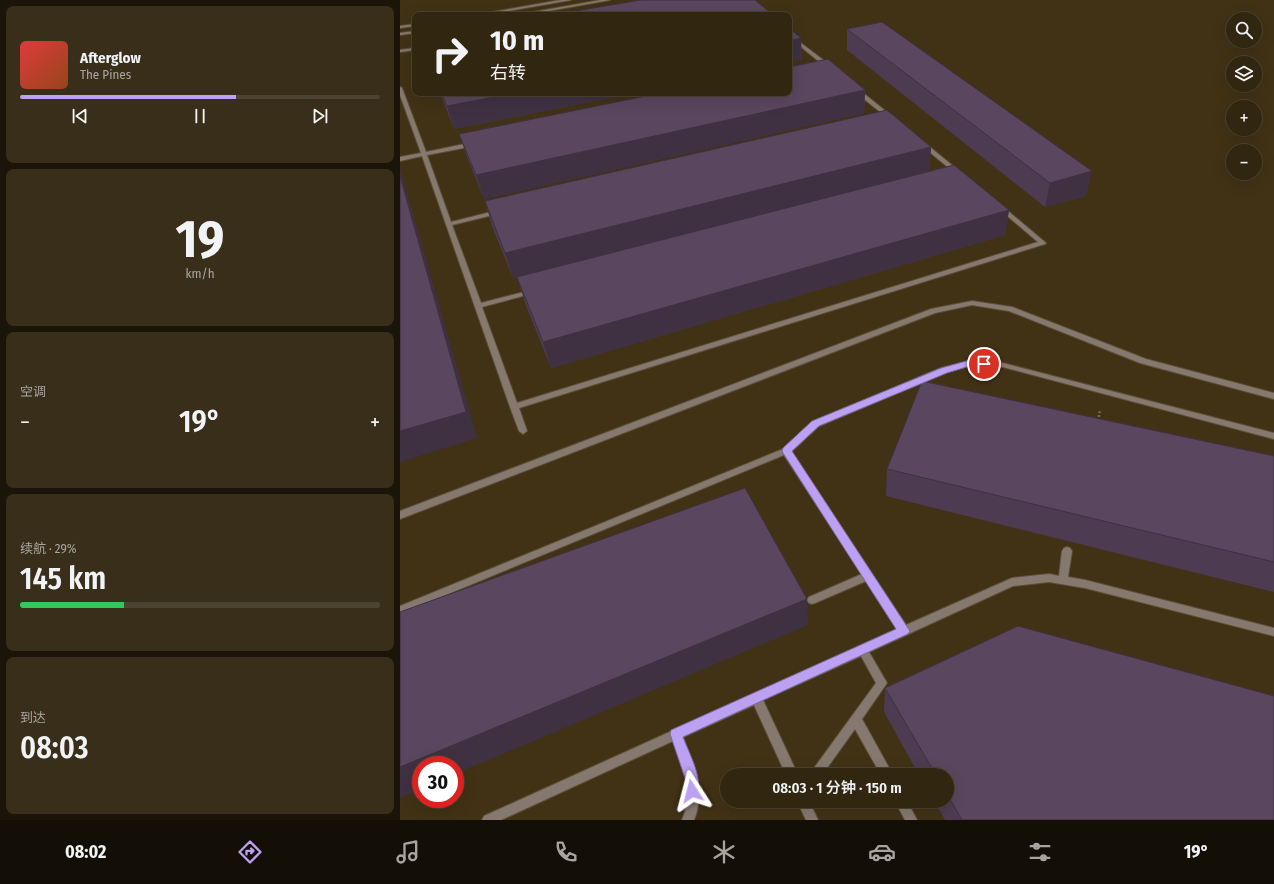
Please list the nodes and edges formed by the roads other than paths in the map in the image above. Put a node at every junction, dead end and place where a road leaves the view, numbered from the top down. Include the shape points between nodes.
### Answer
1 (569, 0) edge
2 (608, 0) edge
3 (495, 12) edge
4 (536, 12) edge
5 (412, 26) edge
6 (400, 28) edge
7 (412, 32) edge
8 (400, 34) edge
9 (792, 37) edge
10 (412, 49) edge
11 (400, 51) edge
12 (825, 71) edge
13 (850, 85) edge
14 (400, 88) edge
15 (893, 119) junction
16 (885, 121) edge
17 (899, 124) edge
18 (916, 138) edge
19 (478, 143) edge
20 (424, 154) junction
21 (400, 159) edge
22 (955, 179) edge
23 (991, 200) edge
24 (502, 211) edge
25 (449, 224) junction
26 (540, 290) edge
27 (478, 306) junction
28 (1274, 396) edge
29 (514, 407) junction
30 (523, 431) dead end
31 (1274, 436) edge
32 (786, 451) junction
33 (400, 515) edge
34 (1067, 551) dead end
35 (868, 576) junction
36 (1063, 580) junction
37 (812, 600) dead end
38 (400, 610) edge
39 (904, 631) junction
40 (1274, 632) edge
41 (863, 650) junction
42 (756, 698) junction
43 (856, 719) junction
44 (676, 734) junction
45 (789, 768) edge
46 (820, 768) edge
47 (883, 768) edge
48 (807, 808) edge
49 (905, 808) edge
50 (488, 820) edge
51 (688, 820) edge
52 (812, 820) edge
53 (912, 820) edge

1 - 3 street
2 - 4 street
5 - 6 street
7 - 8 street
9 - 12 street via 832,70
10 - 11 street
13 - 15 street
14 - 20 street
15 - 16 street
15 - 17 street
18 - 22 street via 962,176
19 - 20 street
20 - 21 street
20 - 25 street
23 - 29 street via 1043,243
24 - 25 street
25 - 27 street
26 - 27 street
27 - 29 street
28 - 33 street via 1143,361 1010,309 972,304 933,311
29 - 30 street
31 - 32 street via 999,364 970,363 944,370 816,424
32 - 35 street
32 - 38 street
34 - 36 street
35 - 37 street
35 - 39 street
36 - 39 street via 1049,578 1012,582
36 - 40 street
39 - 41 street
41 - 42 street
41 - 43 street via 882,683
42 - 44 street
42 - 45 street
43 - 46 street
43 - 47 street
44 - 50 street
44 - 51 street via 692,781 692,813
48 - 52 street
49 - 53 street

